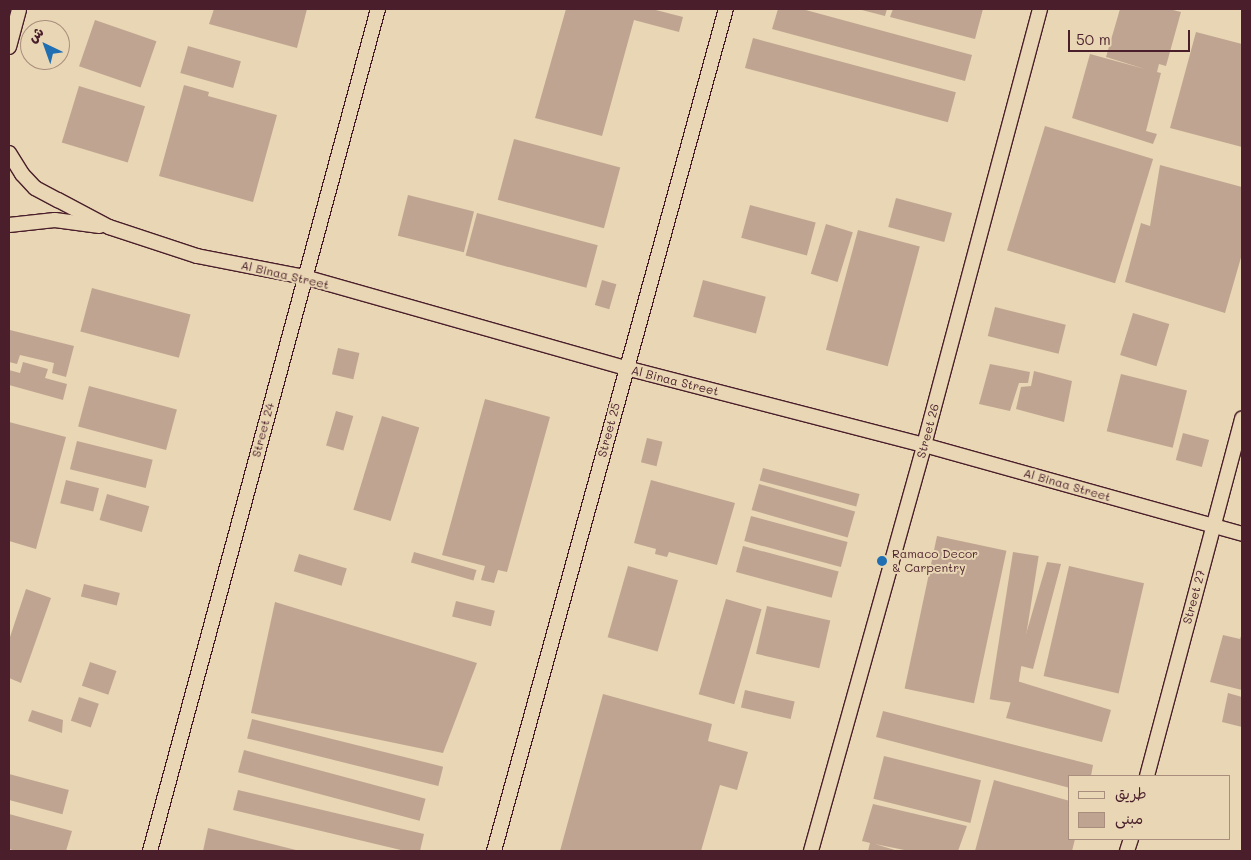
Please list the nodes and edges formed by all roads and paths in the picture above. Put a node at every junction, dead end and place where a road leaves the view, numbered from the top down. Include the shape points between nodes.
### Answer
1 (19, 9) edge
2 (378, 9) edge
3 (726, 9) edge
4 (1040, 9) edge
5 (9, 47) edge
6 (9, 154) edge
7 (9, 225) edge
8 (109, 227) junction
9 (304, 277) junction
10 (626, 368) junction
11 (1242, 418) edge
12 (924, 445) junction
13 (1212, 526) junction
14 (1242, 534) edge
15 (1147, 775) edge
16 (150, 851) edge
17 (494, 851) edge
18 (812, 851) edge

1 - 5 street
2 - 9 street, Street 24
3 - 10 street, Street 25
4 - 12 street, Street 26
6 - 8 street, Al Binaa Street via 35,188
7 - 8 street, Al Binaa Street via 55,220
8 - 9 street, Al Binaa Street via 197,256
9 - 10 street, Al Binaa Street
9 - 16 street, Street 24
10 - 12 street, Al Binaa Street
10 - 17 street, Street 25
11 - 13 street, Street 27
12 - 13 street, Al Binaa Street
12 - 18 street, Street 26
13 - 14 street, Al Binaa Street
13 - 15 street, Street 27

